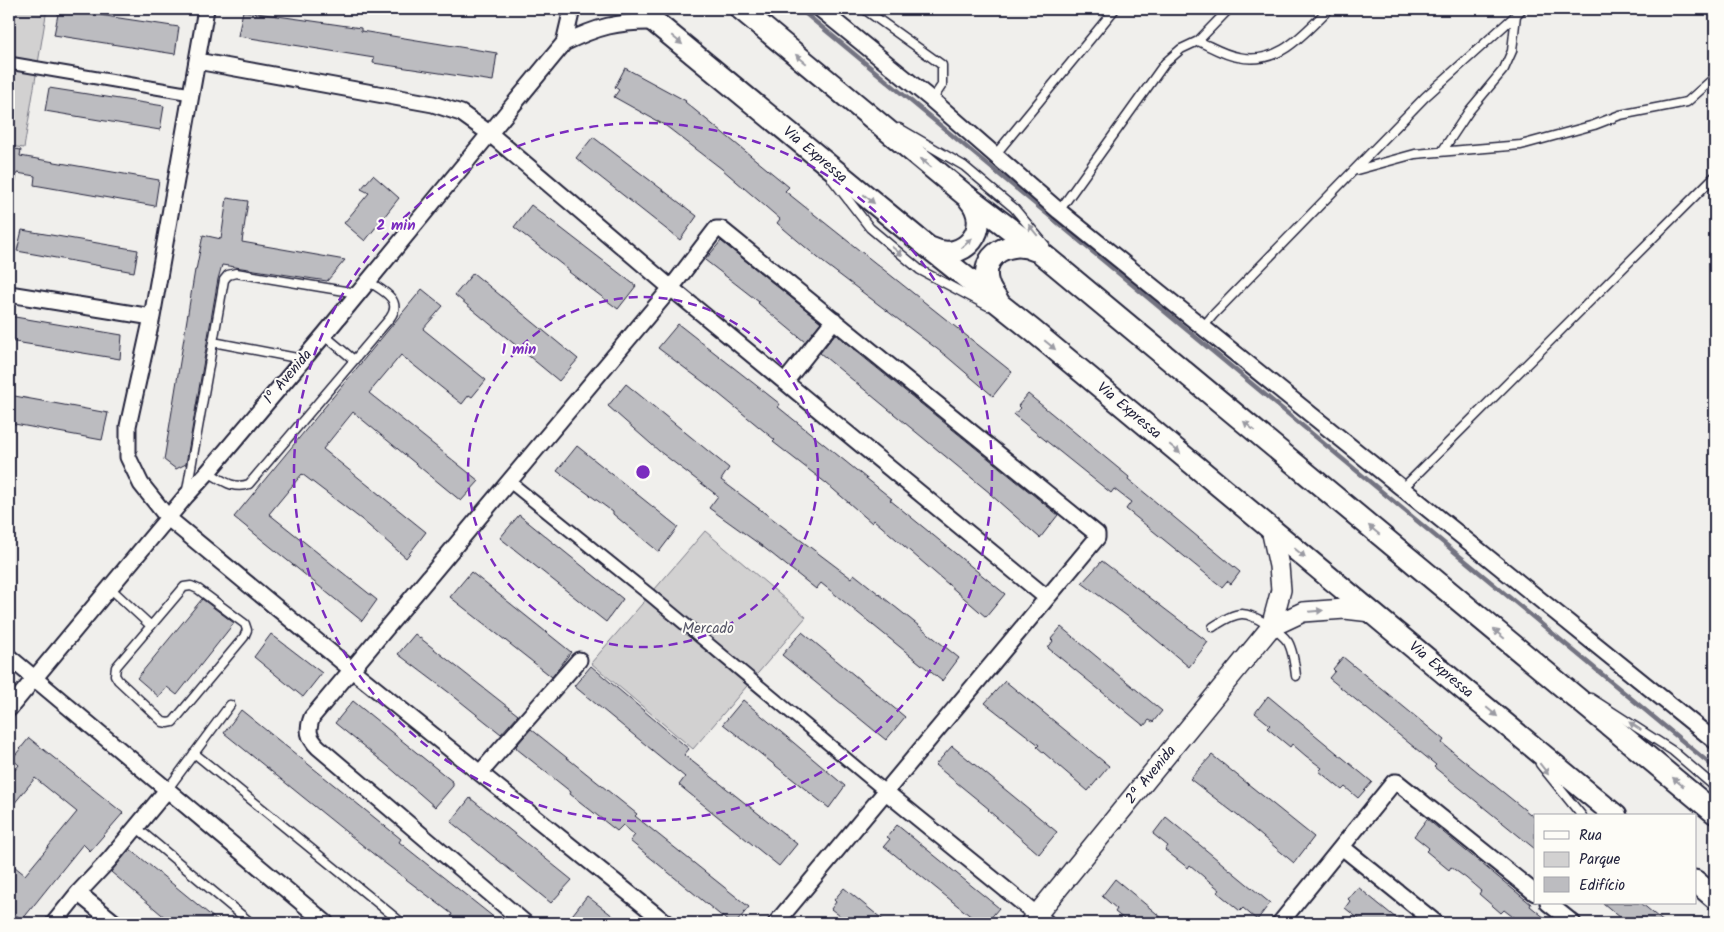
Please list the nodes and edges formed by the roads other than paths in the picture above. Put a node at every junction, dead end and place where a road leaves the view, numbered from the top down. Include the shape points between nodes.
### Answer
1 (206, 9) edge
2 (572, 9) edge
3 (741, 9) edge
4 (820, 9) edge
5 (864, 9) edge
6 (1115, 9) edge
7 (1229, 9) edge
8 (1329, 9) edge
9 (1522, 9) edge
10 (647, 15) edge
11 (1516, 16) junction
12 (1198, 41) junction
13 (564, 44) junction
14 (197, 62) junction
15 (9, 63) edge
16 (1715, 77) edge
17 (191, 94) junction
18 (932, 100) junction
19 (853, 102) junction
20 (489, 133) junction
21 (808, 148) junction
22 (1443, 150) junction
23 (995, 154) junction
24 (1351, 171) junction
25 (1714, 177) edge
26 (964, 194) junction
27 (1060, 211) junction
28 (924, 244) junction
29 (1040, 252) junction
30 (368, 281) junction
31 (1075, 281) junction
32 (671, 288) junction
33 (357, 293) junction
34 (9, 294) edge
35 (999, 303) junction
36 (152, 317) junction
37 (834, 320) junction
38 (1203, 328) junction
39 (1032, 330) junction
40 (324, 335) junction
41 (213, 342) junction
42 (302, 359) junction
43 (354, 360) junction
44 (784, 382) junction
45 (208, 472) junction
46 (510, 482) junction
47 (1403, 488) junction
48 (186, 496) junction
49 (168, 518) junction
50 (1271, 529) junction
51 (110, 588) junction
52 (1047, 598) junction
53 (1371, 612) junction
54 (151, 626) junction
55 (1213, 627) dead end
56 (1271, 627) junction
57 (1520, 651) junction
58 (9, 657) edge
59 (579, 660) dead end
60 (352, 670) junction
61 (1296, 676) dead end
62 (34, 678) junction
63 (230, 705) dead end
64 (9, 709) edge
65 (1514, 731) junction
66 (1715, 741) edge
67 (194, 753) junction
68 (480, 773) junction
69 (1715, 787) edge
70 (167, 790) junction
71 (886, 792) junction
72 (1715, 813) edge
73 (1580, 814) edge
74 (1614, 814) edge
75 (136, 827) junction
76 (1342, 847) junction
77 (1534, 892) edge
78 (1704, 892) edge
79 (78, 893) junction
80 (1549, 904) edge
81 (1715, 906) edge
82 (1038, 920) edge
83 (54, 923) edge
84 (115, 923) edge
85 (251, 923) edge
86 (326, 923) edge
87 (402, 923) edge
88 (526, 923) edge
89 (666, 923) edge
90 (776, 923) edge
91 (1280, 923) edge
92 (1436, 923) edge
93 (1573, 923) edge

1 - 14 street
2 - 13 street
19 -> 3 main road
4 - 18 street
5 - 18 lane via 942,65 942,84
6 - 23 lane
7 - 12 lane
8 - 12 lane via 1290,46 1267,58 1238,58
9 - 11 lane
10 - 13 street via 590,31
10 -> 21 main road, Via Expressa
11 - 22 lane via 1512,51 1504,70 1469,111
11 - 24 lane via 1425,97
12 - 27 lane via 1181,49 1165,63
13 - 20 street, 1º Avenida
14 - 17 street
14 - 20 street via 433,104 460,113
15 - 17 street
16 - 22 lane via 1687,102 1620,115 1521,145
17 - 36 street
18 - 23 street
26 -> 19 main road
31 -> 19 lane via 1014,208 964,166
20 - 30 street, 1º Avenida
20 - 32 street
21 -> 28 main road, Via Expressa
21 -> 39 lane via 870,228 920,270
22 - 24 lane via 1414,154
23 - 27 street
24 - 38 lane
25 - 47 lane
28 -> 26 main road via 937,251 952,252 973,239 978,215
26 - 29 main road
27 - 38 street
28 - 35 main road, Via Expressa
29 - 31 main road
29 - 35 main road via 1014,245 995,255 988,268 987,279
30 - 33 street, 1º Avenida
30 - 43 lane via 393,299 394,312
57 -> 31 main road
32 - 37 street via 713,231 721,229
32 - 44 street
32 - 46 street
33 - 40 street, 1º Avenida
33 - 41 lane via 236,273 228,275 224,280
34 - 36 street
35 - 39 main road, Via Expressa
36 - 49 street via 128,426 128,457 141,484
37 - 44 street
37 - 52 street via 1096,531 1097,538
38 - 47 street
39 -> 50 main road, Via Expressa
40 - 42 street, 1º Avenida
40 - 43 lane
41 - 42 lane
41 - 48 lane
42 - 45 street, 1º Avenida
43 - 45 lane via 249,484 231,486
44 - 52 street
45 - 48 street, 1º Avenida
46 - 60 street
46 - 71 street
47 - 66 street
48 - 49 street, 1º Avenida
49 - 51 street, 1º Avenida
49 - 60 street
50 -> 53 main road, Via Expressa
50 - 56 street via 1281,590
51 - 54 lane
51 - 62 street, 1º Avenida
52 - 71 street
56 -> 53 street via 1304,612 1345,609
53 -> 65 main road, Via Expressa
54 - 54 lane via 116,667 115,675 168,724 174,722 247,630 245,624 191,586 184,587
55 - 56 lane via 1241,614 1255,617
56 - 61 lane via 1288,641
56 - 82 street, 2ª Avenida
69 -> 57 lane via 1672,751
72 -> 57 main road
58 - 62 street
59 - 68 street
60 - 68 street
60 - 88 street via 312,717 308,728 310,739
62 - 64 street, 1º Avenida
62 - 70 street
63 - 67 lane
65 -> 73 lane
65 - 74 main road, Via Expressa
67 - 70 lane
67 - 87 lane
68 - 89 street
70 - 75 street
70 - 86 street
71 - 82 street
71 - 90 street
75 - 79 street
75 - 85 lane
76 - 77 street via 1396,782
76 - 91 street
76 - 92 street
78 - 81 lane
79 - 83 street
79 - 84 street
80 - 93 street

